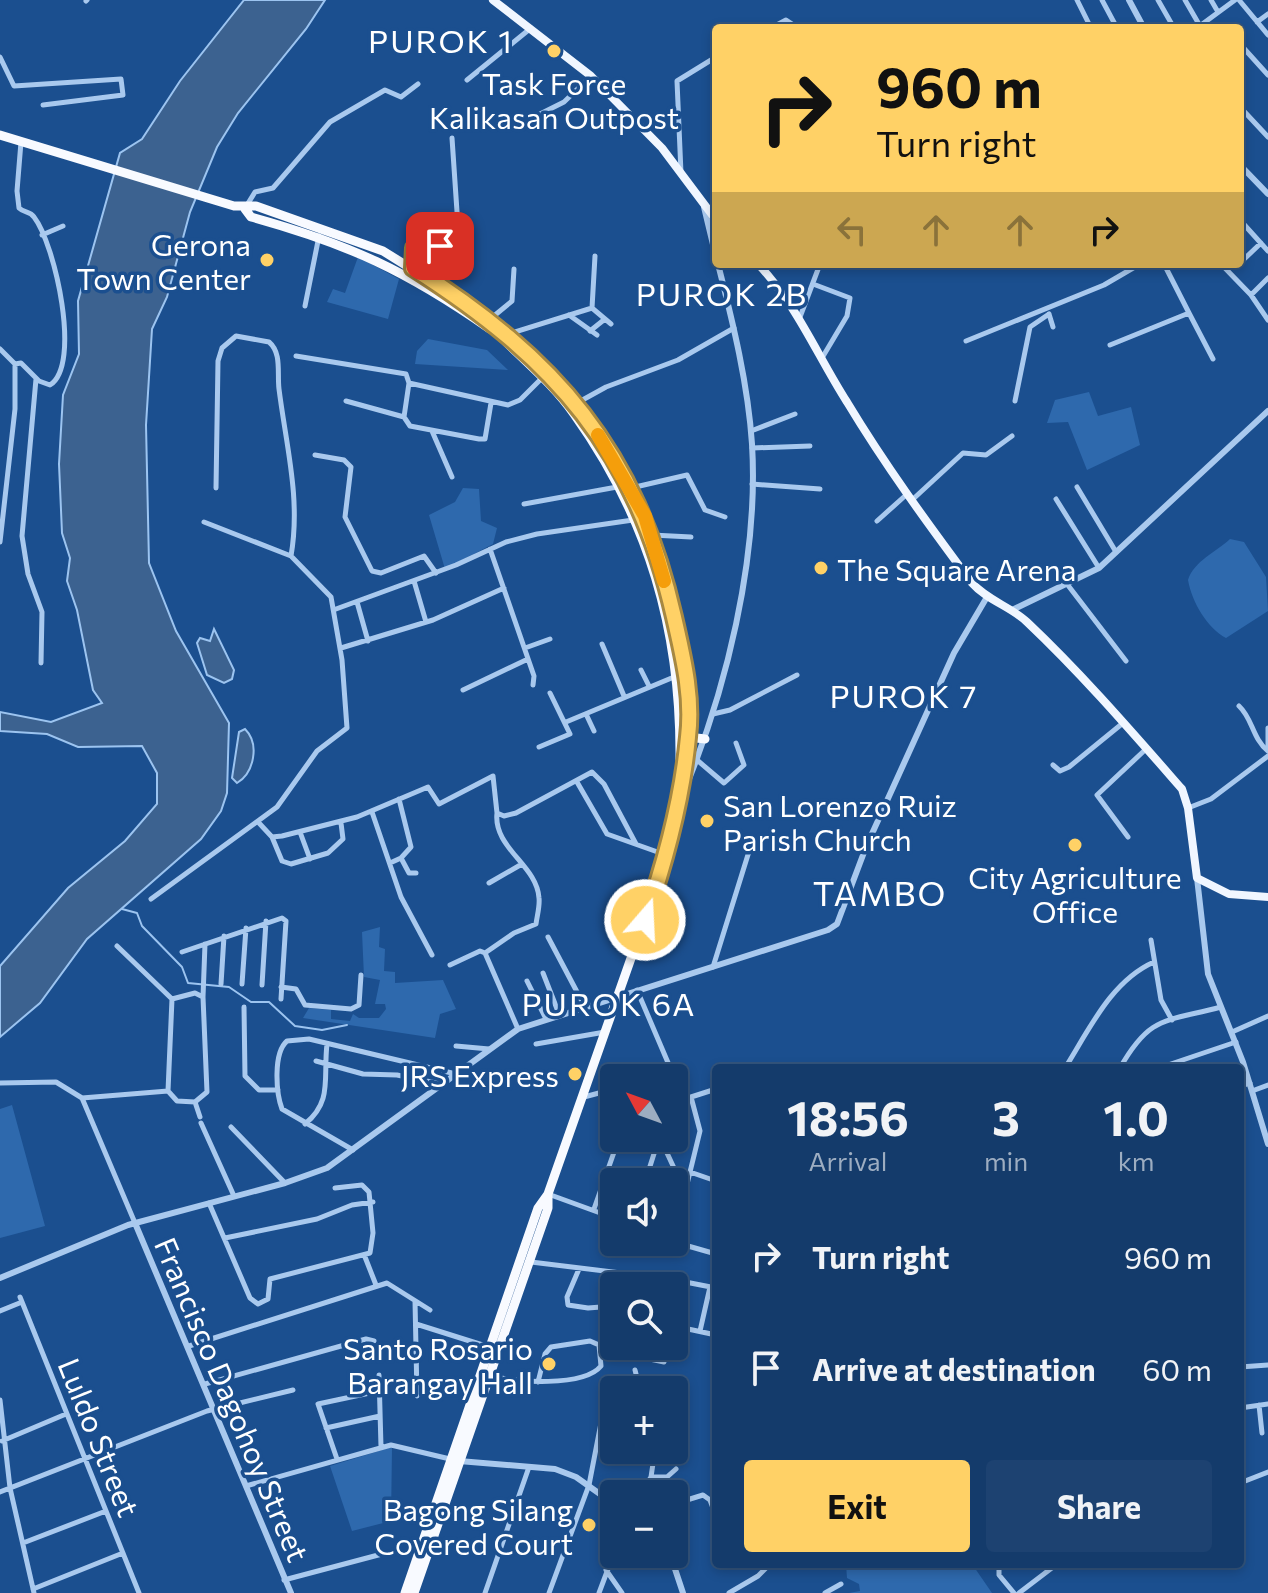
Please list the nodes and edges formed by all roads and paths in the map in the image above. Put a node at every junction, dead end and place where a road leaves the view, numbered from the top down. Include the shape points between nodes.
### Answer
1 (494, 0) edge
2 (1077, 0) edge
3 (1102, 0) edge
4 (1129, 0) edge
5 (1158, 0) edge
6 (1185, 0) edge
7 (1211, 0) edge
8 (1237, 0) edge
9 (1218, 12) junction
10 (1268, 14) edge
11 (1257, 22) junction
12 (1089, 24) edge
13 (1115, 24) edge
14 (1142, 24) edge
15 (1172, 24) edge
16 (1197, 24) edge
17 (1202, 24) edge
18 (531, 27) junction
19 (1268, 35) edge
20 (1244, 48) edge
21 (0, 57) edge
22 (712, 59) edge
23 (1268, 75) edge
24 (591, 76) junction
25 (467, 80) dead end
26 (418, 84) dead end
27 (43, 105) dead end
28 (1244, 111) edge
29 (524, 122) dead end
30 (0, 135) edge
31 (1268, 137) edge
32 (452, 138) dead end
33 (21, 141) junction
34 (1244, 169) edge
35 (681, 174) junction
36 (1268, 194) edge
37 (704, 207) junction
38 (245, 209) junction
39 (712, 216) edge
40 (1244, 224) edge
41 (63, 226) dead end
42 (320, 232) junction
43 (42, 235) junction
44 (712, 240) edge
45 (1261, 243) junction
46 (1268, 251) edge
47 (595, 256) dead end
48 (1244, 259) edge
49 (413, 268) junction
50 (719, 268) edge
51 (761, 268) edge
52 (819, 268) edge
53 (1134, 268) edge
54 (1166, 268) edge
55 (1225, 268) edge
56 (1235, 268) edge
57 (514, 269) dead end
58 (1230, 273) junction
59 (1268, 278) edge
60 (813, 284) junction
61 (1251, 295) junction
62 (305, 306) dead end
63 (592, 308) junction
64 (1048, 312) junction
65 (1189, 313) junction
66 (569, 315) junction
67 (800, 317) junction
68 (489, 320) junction
69 (1268, 320) edge
70 (1053, 327) dead end
71 (734, 328) junction
72 (590, 332) junction
73 (507, 335) junction
74 (597, 335) dead end
75 (966, 341) dead end
76 (1110, 345) dead end
77 (0, 349) edge
78 (296, 356) dead end
79 (822, 359) junction
80 (1213, 359) dead end
81 (15, 364) junction
82 (545, 375) junction
83 (36, 378) junction
84 (409, 383) junction
85 (346, 401) dead end
86 (1015, 401) dead end
87 (491, 403) junction
88 (576, 403) junction
89 (1268, 411) edge
90 (795, 414) dead end
91 (404, 417) junction
92 (432, 431) junction
93 (751, 431) junction
94 (1012, 436) dead end
95 (810, 446) dead end
96 (752, 448) junction
97 (315, 455) dead end
98 (452, 477) dead end
99 (752, 484) junction
100 (626, 486) junction
101 (1077, 487) dead end
102 (216, 488) dead end
103 (820, 489) dead end
104 (908, 499) junction
105 (1056, 499) dead end
106 (524, 504) dead end
107 (725, 517) dead end
108 (640, 518) junction
109 (877, 521) dead end
110 (204, 522) dead end
111 (651, 535) junction
112 (691, 537) dead end
113 (0, 542) edge
114 (490, 549) junction
115 (1117, 553) junction
116 (291, 556) junction
117 (1099, 568) junction
118 (436, 573) junction
119 (414, 581) junction
120 (1067, 584) junction
121 (504, 588) junction
122 (987, 597) junction
123 (357, 602) junction
124 (336, 609) junction
125 (1012, 610) junction
126 (426, 622) junction
127 (550, 639) dead end
128 (368, 641) junction
129 (602, 644) dead end
130 (341, 648) junction
131 (524, 648) junction
132 (528, 659) junction
133 (1126, 661) dead end
134 (41, 663) dead end
135 (641, 670) dead end
136 (683, 673) junction
137 (797, 675) dead end
138 (533, 685) dead end
139 (649, 686) junction
140 (463, 690) dead end
141 (550, 693) dead end
142 (624, 696) junction
143 (1239, 706) dead end
144 (586, 714) junction
145 (713, 714) junction
146 (566, 722) junction
147 (1123, 723) junction
148 (1268, 728) edge
149 (594, 731) dead end
150 (688, 737) junction
151 (705, 739) junction
152 (736, 743) dead end
153 (539, 747) dead end
154 (1146, 748) junction
155 (1268, 753) edge
156 (697, 760) junction
157 (1053, 765) dead end
158 (577, 782) junction
159 (399, 799) junction
160 (679, 804) junction
161 (1188, 808) junction
162 (372, 812) junction
163 (497, 813) junction
164 (258, 822) junction
165 (341, 823) junction
166 (300, 832) junction
167 (272, 837) junction
168 (1128, 837) dead end
169 (636, 844) junction
170 (751, 845) dead end
171 (667, 855) junction
172 (401, 858) junction
173 (310, 859) junction
174 (390, 863) junction
175 (522, 864) junction
176 (416, 873) dead end
177 (1197, 878) junction
178 (489, 883) dead end
179 (620, 893) dead end
180 (653, 897) junction
181 (1268, 897) edge
182 (151, 899) dead end
183 (266, 921) junction
184 (246, 928) junction
185 (224, 936) junction
186 (548, 937) dead end
187 (1151, 940) dead end
188 (205, 944) junction
189 (117, 946) dead end
190 (182, 952) dead end
191 (485, 953) junction
192 (432, 955) dead end
193 (1154, 962) junction
194 (450, 965) dead end
195 (713, 967) junction
196 (543, 973) dead end
197 (361, 975) dead end
198 (527, 981) dead end
199 (221, 984) dead end
200 (242, 984) dead end
201 (262, 985) dead end
202 (281, 987) junction
203 (203, 990) junction
204 (637, 990) junction
205 (620, 994) junction
206 (172, 999) junction
207 (281, 999) dead end
208 (244, 1007) dead end
209 (585, 1007) junction
210 (1221, 1007) junction
211 (559, 1014) junction
212 (1268, 1016) edge
213 (546, 1019) junction
214 (1172, 1020) junction
215 (518, 1029) junction
216 (606, 1032) junction
217 (1232, 1032) junction
218 (1236, 1042) junction
219 (327, 1044) junction
220 (536, 1044) dead end
221 (456, 1046) dead end
222 (489, 1049) junction
223 (316, 1061) dead end
224 (325, 1063) junction
225 (669, 1064) edge
226 (1068, 1064) edge
227 (1123, 1064) edge
228 (1171, 1064) edge
229 (1243, 1064) edge
230 (1244, 1066) edge
231 (456, 1074) junction
232 (0, 1083) edge
233 (441, 1084) junction
234 (1268, 1085) edge
235 (1244, 1086) edge
236 (1251, 1087) junction
237 (278, 1090) junction
238 (712, 1090) edge
239 (168, 1091) junction
240 (600, 1093) edge
241 (584, 1097) junction
242 (82, 1098) junction
243 (195, 1102) junction
244 (305, 1124) junction
245 (231, 1127) dead end
246 (1267, 1139) edge
247 (353, 1150) junction
248 (614, 1152) edge
249 (667, 1152) edge
250 (689, 1175) junction
251 (688, 1179) edge
252 (712, 1180) edge
253 (285, 1183) junction
254 (335, 1188) dead end
255 (548, 1194) junction
256 (234, 1196) junction
257 (373, 1202) junction
258 (209, 1203) junction
259 (594, 1209) junction
260 (600, 1212) edge
261 (132, 1224) junction
262 (225, 1238) junction
263 (688, 1245) edge
264 (712, 1253) edge
265 (365, 1257) junction
266 (530, 1262) junction
267 (579, 1269) junction
268 (605, 1272) edge
269 (0, 1278) edge
270 (688, 1284) edge
271 (376, 1285) junction
272 (712, 1288) edge
273 (712, 1291) edge
274 (415, 1300) junction
275 (600, 1307) edge
276 (430, 1310) dead end
277 (0, 1311) edge
278 (416, 1324) junction
279 (688, 1329) edge
280 (700, 1331) junction
281 (712, 1334) edge
282 (374, 1341) dead end
283 (189, 1346) junction
284 (494, 1349) junction
285 (654, 1360) edge
286 (664, 1362) dead end
287 (1268, 1365) edge
288 (1244, 1367) edge
289 (635, 1370) dead end
290 (490, 1374) junction
291 (379, 1375) dead end
292 (636, 1376) edge
293 (538, 1382) junction
294 (205, 1384) junction
295 (293, 1390) dead end
296 (379, 1391) junction
297 (417, 1396) dead end
298 (0, 1400) edge
299 (1268, 1404) edge
300 (1259, 1405) junction
301 (1244, 1407) edge
302 (215, 1408) junction
303 (66, 1414) junction
304 (380, 1416) junction
305 (326, 1428) junction
306 (600, 1428) edge
307 (1262, 1433) dead end
308 (2, 1441) junction
309 (381, 1447) junction
310 (85, 1459) junction
311 (337, 1459) junction
312 (455, 1460) junction
313 (653, 1464) edge
314 (529, 1467) junction
315 (676, 1469) dead end
316 (1268, 1472) edge
317 (651, 1477) junction
318 (649, 1480) edge
319 (1244, 1481) edge
320 (589, 1485) junction
321 (246, 1486) junction
322 (10, 1488) junction
323 (0, 1492) edge
324 (600, 1493) edge
325 (688, 1500) edge
326 (712, 1505) edge
327 (106, 1511) junction
328 (23, 1543) junction
329 (123, 1553) junction
330 (382, 1554) dead end
331 (675, 1568) edge
332 (766, 1568) edge
333 (999, 1568) edge
334 (1051, 1568) edge
335 (606, 1570) joint
336 (284, 1580) junction
337 (841, 1584) dead end
338 (34, 1591) edge
339 (139, 1593) edge
340 (291, 1593) edge
341 (405, 1593) edge
342 (414, 1593) edge
343 (485, 1593) edge
344 (549, 1593) edge
345 (599, 1593) edge
346 (622, 1593) edge
347 (683, 1593) edge
348 (729, 1593) edge
349 (825, 1593) edge
350 (1016, 1593) edge

1 - 18 main road
2 - 12 street
3 - 13 street
4 - 14 street
5 - 15 street
6 - 16 street
7 - 9 street
8 - 9 street
8 - 11 street
9 - 17 street
10 - 11 street
11 - 19 street
18 - 24 main road
18 - 25 street
20 - 23 street
21 - 27 street via 14,86 121,79 123,95
22 - 35 street via 676,84
24 - 29 street via 564,102
24 - 35 main road
26 - 38 street via 401,97 385,90 338,116 273,188 255,192
28 - 31 street
30 - 33 highway
32 - 49 street via 459,241 414,248
33 - 38 highway
33 - 43 street via 19,208 34,217
34 - 36 street
35 - 37 main road
37 - 39 main road
37 - 44 street
38 - 42 highway via 251,217
38 - 42 highway via 256,206
40 - 45 street
41 - 43 street
42 - 49 highway via 383,251
42 - 62 street
42 - 82 highway via 424,284 495,332
43 - 83 street via 62,292 66,343 54,382 44,384
45 - 46 street
45 - 48 street
47 - 63 street
49 - 68 highway
50 - 71 street
51 - 67 main road
52 - 60 street
53 - 64 street
54 - 65 street
55 - 58 street
56 - 58 street
57 - 68 street via 512,301
58 - 61 street
59 - 61 street
60 - 67 street
60 - 79 street via 850,298 847,316
61 - 69 street
63 - 66 street
63 - 72 street via 608,322
64 - 70 street
64 - 75 street
64 - 86 street via 1029,330
65 - 76 street
65 - 80 street
66 - 72 street
66 - 73 street
67 - 79 main road
68 - 73 highway
71 - 88 street via 678,360
71 - 93 street
72 - 74 street
73 - 82 highway
77 - 81 street
78 - 84 street via 406,374
79 - 104 main road
81 - 83 street via 21,363
81 - 113 street
82 - 87 street via 514,404
82 - 88 highway
82 - 100 highway
83 - 134 street via 22,536 42,612
84 - 87 street
84 - 91 street
85 - 91 street
87 - 92 street via 485,439
88 - 100 highway
89 - 115 street
90 - 93 street
91 - 92 street via 410,426
92 - 98 street
93 - 96 street
94 - 104 street via 986,455 963,453
95 - 96 street
96 - 99 street
97 - 118 street via 344,460 351,467 345,517 372,571 381,573 424,556
99 - 103 street
99 - 145 street via 734,637
100 - 106 street
100 - 107 street via 687,475 705,510
100 - 108 highway
101 - 115 street
102 - 116 street via 222,348 236,336 269,342 277,352 292,466 296,526
104 - 109 street
104 - 122 main road
105 - 117 street
108 - 111 highway
108 - 114 street via 537,534
108 - 136 highway
110 - 116 street
111 - 112 street
111 - 136 highway
114 - 118 street
114 - 121 street
115 - 117 street
116 - 124 street via 321,583
117 - 120 street
118 - 119 street
119 - 123 street
119 - 126 street
120 - 125 street
120 - 133 street
121 - 126 street
121 - 131 street
122 - 125 main road
122 - 195 street via 954,653 866,847 840,920 828,930
123 - 124 street
123 - 128 street
124 - 130 street
125 - 147 main road
126 - 128 street
127 - 131 street
128 - 130 street
129 - 142 street
130 - 164 street via 347,728 317,751 277,807
131 - 132 street
132 - 138 street
132 - 140 street
135 - 139 street
136 - 139 street
136 - 150 highway
136 - 160 highway
137 - 145 street
139 - 142 street
141 - 146 street
142 - 144 street
143 - 155 street
144 - 146 street
144 - 149 street
145 - 151 street
146 - 153 street via 570,734
147 - 154 main road
147 - 157 street via 1069,767 1060,771
148 - 155 street
150 - 151 highway
150 - 160 highway
151 - 156 street
152 - 156 street via 745,760 724,783
154 - 161 main road via 1182,789
154 - 168 street via 1097,795
155 - 161 street via 1211,799
156 - 160 street
158 - 163 street via 512,815
158 - 169 street via 604,830 619,841
158 - 169 street via 589,772 598,777
159 - 162 street
159 - 163 street via 428,787 439,804 493,776
159 - 172 street via 411,841
160 - 171 highway
161 - 177 main road
162 - 165 street
162 - 174 street
163 - 175 street via 497,829
164 - 167 street
164 - 182 street
165 - 166 street
165 - 173 street via 341,844
166 - 167 street
166 - 173 street
167 - 173 street via 287,864
169 - 171 street
170 - 195 street
171 - 180 highway
172 - 174 street
172 - 176 street via 409,873
174 - 192 street via 401,897
175 - 178 street
175 - 191 street via 539,895 536,924
177 - 181 main road via 1229,894
177 - 210 street via 1208,974
179 - 180 street
180 - 205 highway
183 - 184 street
183 - 201 street
183 - 202 street via 286,921
184 - 185 street
184 - 200 street
185 - 188 street
185 - 199 street
186 - 209 street
187 - 193 street
188 - 190 street
188 - 203 street
189 - 206 street
191 - 194 street
191 - 215 street
193 - 214 street via 1161,1000
193 - 226 street via 1107,1002
195 - 204 street
196 - 211 street
197 - 202 street via 359,1005 351,1009 305,1005 296,989
198 - 213 street
202 - 207 street
203 - 206 street
203 - 243 street via 207,1092
204 - 205 street
204 - 225 street
205 - 209 street
205 - 216 highway
206 - 239 street
208 - 237 street via 245,1076 259,1090
209 - 211 street
210 - 214 street
210 - 217 street
211 - 213 street
212 - 217 street
213 - 215 street
214 - 227 street via 1145,1031
215 - 222 street
216 - 220 street
216 - 241 highway
217 - 218 street
218 - 228 street
218 - 229 street
219 - 224 street
219 - 231 street
219 - 237 street via 297,1038 281,1046
221 - 222 street
222 - 231 street
223 - 224 street
224 - 233 street via 363,1074
224 - 244 street via 322,1108
230 - 236 street
231 - 233 street
232 - 242 street via 56,1082
233 - 247 street
234 - 236 street
235 - 236 street
236 - 246 street
237 - 244 street via 282,1109
238 - 250 street via 691,1097 700,1131
239 - 242 street
239 - 243 street via 177,1101
240 - 241 street
241 - 255 highway
242 - 261 street
243 - 256 street
244 - 247 street
245 - 253 street
247 - 253 street via 327,1168
248 - 259 street
249 - 250 street via 674,1168
250 - 251 street
250 - 252 street
253 - 256 street
254 - 257 street via 362,1185
255 - 259 street
255 - 266 highway
255 - 284 highway via 538,1208
256 - 258 street
257 - 262 street
257 - 265 street via 372,1248
258 - 261 street
258 - 262 street
259 - 260 street
261 - 269 street
261 - 283 street, Francisco Dagohoy Street
262 - 265 street via 250,1298 258,1304 268,1299 270,1279
263 - 264 street
265 - 271 street
266 - 267 street
266 - 284 highway
267 - 268 street
267 - 275 street via 568,1305
270 - 272 street
271 - 274 street via 391,1284
271 - 283 street
273 - 280 street
274 - 276 street
274 - 278 street
277 - 303 street, Luldo Street via 21,1300
278 - 284 street
278 - 297 street
279 - 280 street
280 - 281 street
282 - 294 street
283 - 294 street, Francisco Dagohoy Street
284 - 290 highway
284 - 312 highway
285 - 286 street
287 - 288 street
289 - 292 street
290 - 293 street
290 - 312 highway
291 - 296 street
293 - 293 street via 597,1371 599,1345 590,1341 551,1347
294 - 302 street, Francisco Dagohoy Street
295 - 302 street
296 - 304 street
296 - 305 street via 321,1401 318,1410
298 - 308 street
299 - 300 street
300 - 301 street
300 - 307 street
302 - 310 street
302 - 321 street, Francisco Dagohoy Street
303 - 308 street
303 - 310 street, Luldo Street
304 - 305 street
304 - 309 street
305 - 311 street
306 - 320 street
308 - 322 street
309 - 311 street
309 - 312 street via 399,1445
310 - 322 street
310 - 327 street, Luldo Street
311 - 321 street
312 - 314 street
312 - 341 highway
312 - 342 highway
313 - 317 street
314 - 320 street via 555,1469
314 - 343 street
315 - 317 street via 667,1477
316 - 319 street
317 - 318 street
320 - 324 street
320 - 344 street
321 - 336 street, Francisco Dagohoy Street
322 - 323 street
322 - 328 street
325 - 326 street via 703,1495
327 - 328 street
327 - 329 street, Luldo Street
328 - 338 street
329 - 338 street
329 - 339 street, Luldo Street
330 - 336 street
331 - 347 street
332 - 348 street
333 - 350 street
334 - 350 street
335 - 345 street
335 - 346 street
336 - 340 street, Francisco Dagohoy Street
337 - 349 street

